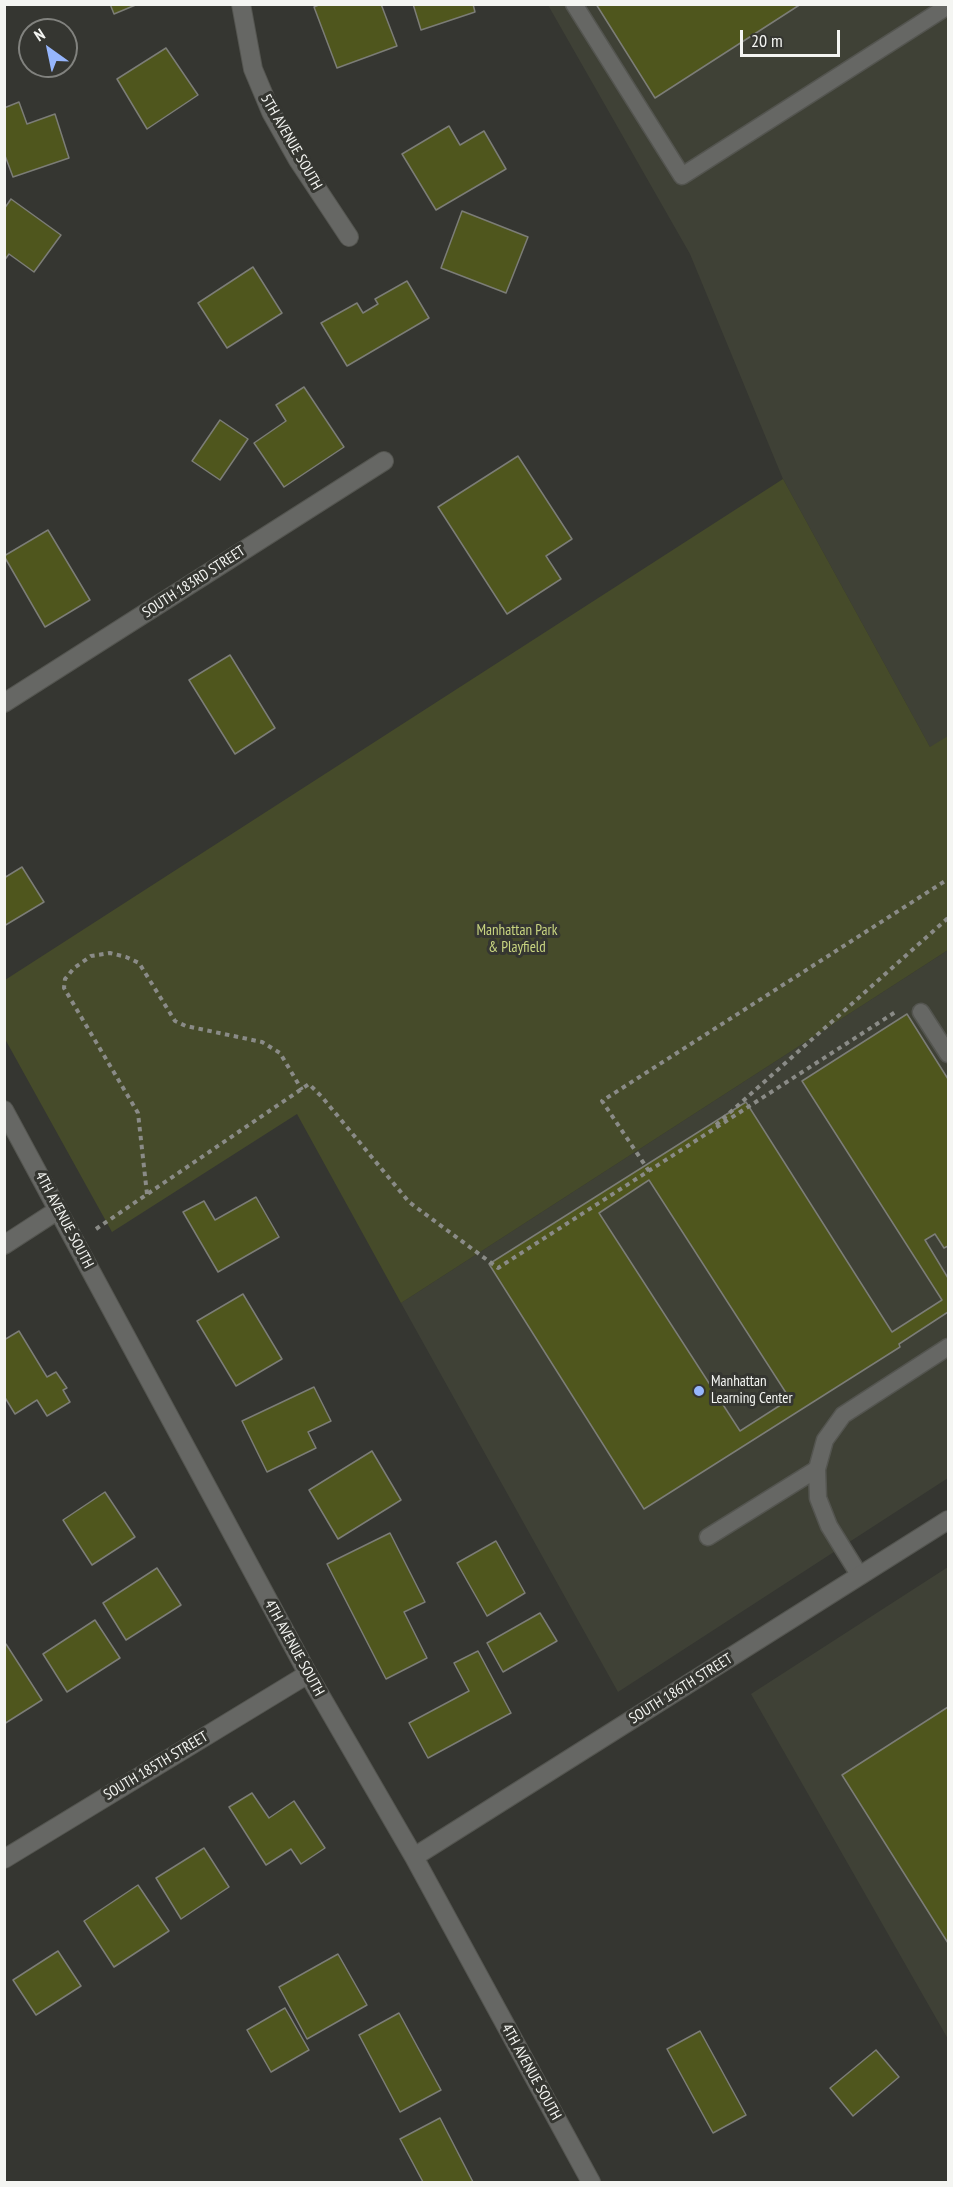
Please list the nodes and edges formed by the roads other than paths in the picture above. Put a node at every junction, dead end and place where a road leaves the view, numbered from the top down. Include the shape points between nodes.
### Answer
1 (241, 4) edge
2 (574, 4) edge
3 (948, 6) edge
4 (350, 237) dead end
5 (384, 461) dead end
6 (4, 703) edge
7 (921, 1012) road end
8 (948, 1054) edge
9 (4, 1110) edge
10 (58, 1210) junction
11 (4, 1245) edge
12 (948, 1347) edge
13 (817, 1469) junction
14 (948, 1520) edge
15 (708, 1537) dead end
16 (860, 1576) junction
17 (308, 1674) junction
18 (414, 1857) junction
19 (4, 1859) edge
20 (591, 2182) edge

1 - 4 street, 5TH AVENUE SOUTH via 253,69 271,112
2 - 3 lane via 682,176
5 - 6 street, SOUTH 183RD STREET
7 - 8 lane
9 - 10 street, 4TH AVENUE SOUTH
10 - 11 street
10 - 17 street, 4TH AVENUE SOUTH
12 - 13 lane via 843,1416 825,1440
13 - 15 lane
13 - 16 lane via 818,1498 829,1526
14 - 16 street, SOUTH 186TH STREET
16 - 18 street, SOUTH 186TH STREET
17 - 18 street, 4TH AVENUE SOUTH
17 - 19 street, SOUTH 185TH STREET
18 - 20 street, 4TH AVENUE SOUTH

